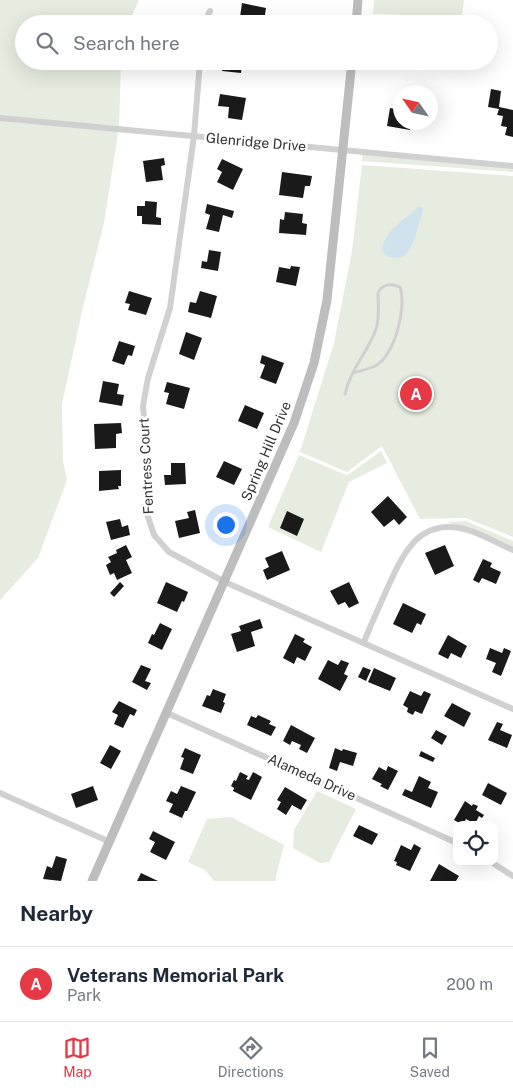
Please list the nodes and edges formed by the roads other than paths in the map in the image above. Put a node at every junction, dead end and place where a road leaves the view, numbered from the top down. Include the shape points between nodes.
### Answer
1 (358, 0) edge
2 (210, 11) dead end
3 (208, 15) edge
4 (357, 15) edge
5 (199, 70) edge
6 (351, 70) edge
7 (0, 118) edge
8 (194, 136) junction
9 (344, 150) junction
10 (513, 166) edge
11 (353, 373) junction
12 (346, 394) dead end
13 (513, 550) edge
14 (225, 582) junction
15 (364, 642) junction
16 (513, 708) edge
17 (167, 713) junction
18 (0, 793) edge
19 (453, 841) edge
20 (110, 842) junction
21 (497, 866) edge
22 (513, 876) edge
23 (92, 881) edge

1 - 4 main road
2 - 3 street
5 - 8 street, Fentress Court
6 - 9 main road, Spring Hill Drive
7 - 8 street, Glenridge Drive
8 - 9 street, Glenridge Drive
8 - 14 street, Fentress Court via 170,308 145,392 147,514 154,535 168,552
9 - 10 street, Glenridge Drive
9 - 14 main road, Spring Hill Drive via 328,300 314,363 294,423
11 - 11 lane via 377,328 380,289 394,285 400,288 399,330 390,351 376,366
11 - 12 lane
13 - 15 street via 466,529 440,528 423,534 408,546 403,555
14 - 15 street, Fentress Court
14 - 17 main road, Spring Hill Drive
15 - 16 street, Fentress Court
17 - 19 street, Alameda Drive
17 - 20 main road, Spring Hill Drive
18 - 20 street
20 - 23 main road, Spring Hill Drive
21 - 22 street

